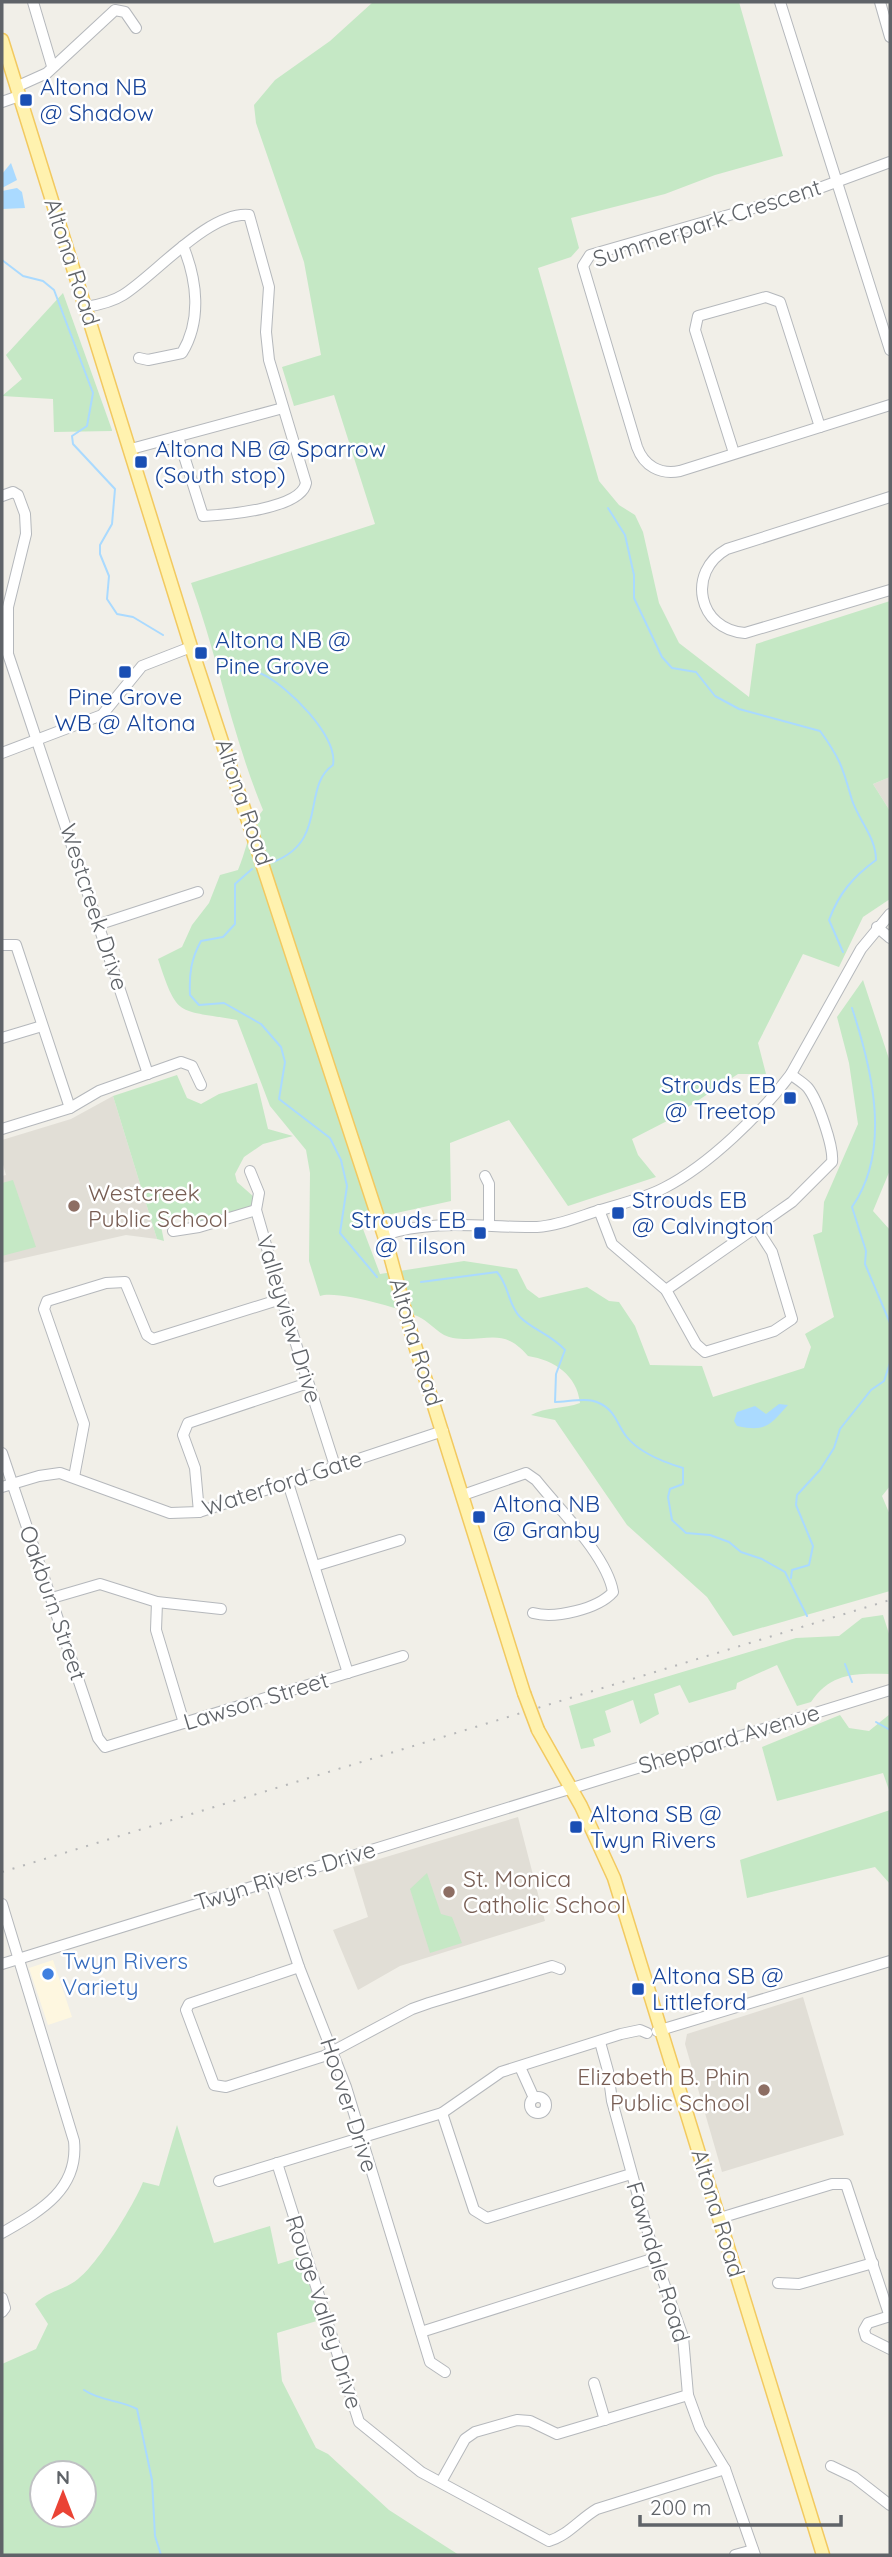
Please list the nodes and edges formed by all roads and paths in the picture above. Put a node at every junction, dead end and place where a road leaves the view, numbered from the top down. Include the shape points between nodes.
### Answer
1 (33, 2) edge
2 (780, 2) edge
3 (880, 2) edge
4 (136, 28) dead end
5 (890, 37) edge
6 (2, 40) edge
7 (52, 66) junction
8 (18, 91) junction
9 (2, 102) edge
10 (890, 162) edge
11 (836, 180) junction
12 (183, 246) junction
13 (86, 307) junction
14 (890, 350) edge
15 (139, 358) dead end
16 (890, 405) edge
17 (283, 408) junction
18 (820, 427) junction
19 (178, 437) junction
20 (131, 449) junction
21 (734, 453) junction
22 (2, 496) edge
23 (890, 497) edge
24 (890, 590) edge
25 (191, 647) junction
26 (38, 740) junction
27 (2, 753) edge
28 (198, 892) dead end
29 (890, 914) edge
30 (100, 924) junction
31 (877, 927) junction
32 (890, 937) edge
33 (2, 945) edge
34 (42, 1026) junction
35 (2, 1038) edge
36 (148, 1074) junction
37 (791, 1074) junction
38 (201, 1085) dead end
39 (70, 1108) junction
40 (2, 1129) edge
41 (250, 1171) dead end
42 (485, 1176) dead end
43 (256, 1210) junction
44 (600, 1210) junction
45 (489, 1224) junction
46 (756, 1227) junction
47 (173, 1231) dead end
48 (384, 1235) junction
49 (666, 1290) junction
50 (281, 1299) junction
51 (308, 1383) junction
52 (443, 1431) junction
53 (2, 1453) edge
54 (335, 1466) junction
55 (74, 1477) junction
56 (288, 1483) junction
57 (13, 1484) junction
58 (2, 1487) edge
59 (463, 1496) junction
60 (199, 1512) junction
61 (400, 1540) dead end
62 (315, 1566) junction
63 (52, 1598) junction
64 (158, 1602) junction
65 (221, 1609) dead end
66 (533, 1613) dead end
67 (402, 1657) dead end
68 (348, 1673) junction
69 (890, 1690) edge
70 (184, 1723) junction
71 (109, 1747) joint
72 (569, 1790) junction
73 (270, 1880) junction
74 (2, 1904) edge
75 (19, 1959) junction
76 (890, 1961) edge
77 (2, 1964) edge
78 (299, 1967) junction
79 (561, 1969) dead end
80 (663, 2030) junction
81 (600, 2042) junction
82 (333, 2051) junction
83 (520, 2067) junction
84 (534, 2098) dead end
85 (442, 2113) junction
86 (360, 2137) junction
87 (276, 2163) junction
88 (631, 2174) junction
89 (219, 2181) dead end
90 (720, 2218) junction
91 (2, 2233) edge
92 (655, 2258) junction
93 (873, 2263) junction
94 (778, 2283) dead end
95 (2, 2298) edge
96 (2, 2312) edge
97 (890, 2316) edge
98 (421, 2332) junction
99 (890, 2348) edge
100 (445, 2372) dead end
101 (594, 2383) dead end
102 (688, 2395) junction
103 (604, 2420) junction
104 (831, 2466) dead end
105 (725, 2469) junction
106 (441, 2482) junction
107 (890, 2505) edge
108 (754, 2552) edge
109 (735, 2555) edge
110 (823, 2555) edge

1 - 7 street
2 - 11 street
3 - 5 street
4 - 7 street via 125,12 115,10
6 - 8 main road, Altona Road
7 - 8 street
8 - 9 street
8 - 13 main road, Altona Road
10 - 11 street
11 - 14 street
11 - 21 street, Summerpark Crescent via 772,204 590,255 584,263 641,457 655,469 673,473
12 - 13 street via 122,296
12 - 15 street via 196,285 190,340 181,353
12 - 17 street via 237,214 249,215 269,287 267,346
13 - 20 main road, Altona Road
16 - 18 street, Summerpark Crescent
17 - 19 street
17 - 19 street via 305,489 293,499 240,514 203,516
18 - 21 street, Summerpark Crescent
18 - 21 street via 782,304 766,297 698,316 695,328
19 - 20 street
20 - 25 main road, Altona Road
22 - 26 street, Westcreek Drive via 18,495 25,514 26,534 10,593 6,635 8,654
23 - 24 street via 727,549 708,566 701,589 705,609 714,621 726,630 745,633
25 - 26 street via 142,666 102,715
25 - 48 main road, Altona Road
26 - 27 street
26 - 30 street, Westcreek Drive
28 - 30 street
29 - 31 street
30 - 36 street, Westcreek Drive
31 - 32 street
31 - 37 street
33 - 34 street via 16,946
34 - 35 street
34 - 39 street
36 - 38 street via 181,1062 192,1066
36 - 39 street via 99,1091
37 - 44 street via 755,1118 678,1180
37 - 46 street via 814,1098 832,1162 792,1202
39 - 40 street
41 - 43 street, Valleyview Drive via 259,1193
42 - 45 street
43 - 47 street
43 - 50 street, Valleyview Drive
44 - 45 street via 540,1227
44 - 49 street via 608,1236 620,1253
45 - 48 street via 414,1226
46 - 49 street
46 - 49 street via 772,1252 790,1323 705,1352
48 - 52 main road, Altona Road
50 - 51 street, Valleyview Drive
50 - 55 street via 153,1339 147,1335 125,1282 106,1283 47,1301 44,1310 84,1424
51 - 54 street, Valleyview Drive
51 - 60 street via 188,1423 183,1435 195,1468
52 - 54 street, Waterford Gate
52 - 59 main road, Altona Road
53 - 57 street, Oakburn Street
54 - 56 street, Waterford Gate
55 - 57 street, Waterford Gate via 46,1474
55 - 60 street, Waterford Gate via 170,1513
56 - 60 street, Waterford Gate
56 - 62 street
57 - 58 street, Waterford Gate
57 - 63 street, Oakburn Street
59 - 66 street via 526,1474 536,1480 586,1542 611,1581 613,1592 606,1600 559,1614
59 - 72 main road, Altona Road, bridge via 524,1693
61 - 62 street
62 - 68 street
63 - 64 street via 100,1584
63 - 71 street, Oakburn Street via 98,1738
64 - 65 street
64 - 70 street via 156,1630
67 - 68 street, Lawson Street
68 - 70 street, Lawson Street
69 - 72 street, Sheppard Avenue
70 - 71 street, Lawson Street
72 - 73 street, Twyn Rivers Drive
72 - 80 main road, Altona Road via 614,1878
73 - 75 street, Twyn Rivers Drive
73 - 78 street, Hoover Drive
74 - 75 street
75 - 77 street, Twyn Rivers Drive
75 - 91 street via 76,2158 64,2189
76 - 80 street
78 - 82 street, Hoover Drive
78 - 82 street via 189,2004 186,2010 208,2076 214,2085 226,2087
79 - 82 street via 552,1966 412,2009
80 - 81 street via 640,2030
80 - 90 main road, Altona Road
81 - 83 street
81 - 88 street, Fawndale Road
82 - 86 street, Hoover Drive
83 - 84 street
83 - 85 street via 501,2072
85 - 86 street
85 - 88 street via 474,2210 487,2218
86 - 87 street
86 - 98 street, Hoover Drive
87 - 89 street
87 - 106 street, Rouge Valley Drive via 359,2422 421,2472
88 - 92 street, Fawndale Road
90 - 93 street via 832,2184 846,2184
90 - 110 main road, Altona Road
92 - 98 street
92 - 102 street, Fawndale Road via 684,2337
93 - 94 street via 799,2284
93 - 97 street
95 - 96 street
97 - 99 street via 868,2323 864,2330 866,2337
98 - 100 street, Hoover Drive via 429,2362
101 - 103 street
102 - 103 street
102 - 105 street, Fawndale Road via 700,2428
103 - 106 street via 557,2434 517,2420 475,2432 465,2439
104 - 107 street via 854,2477
105 - 106 street, Rouge Valley Drive via 597,2509 549,2542
105 - 108 street, Fawndale Road
108 - 109 street

